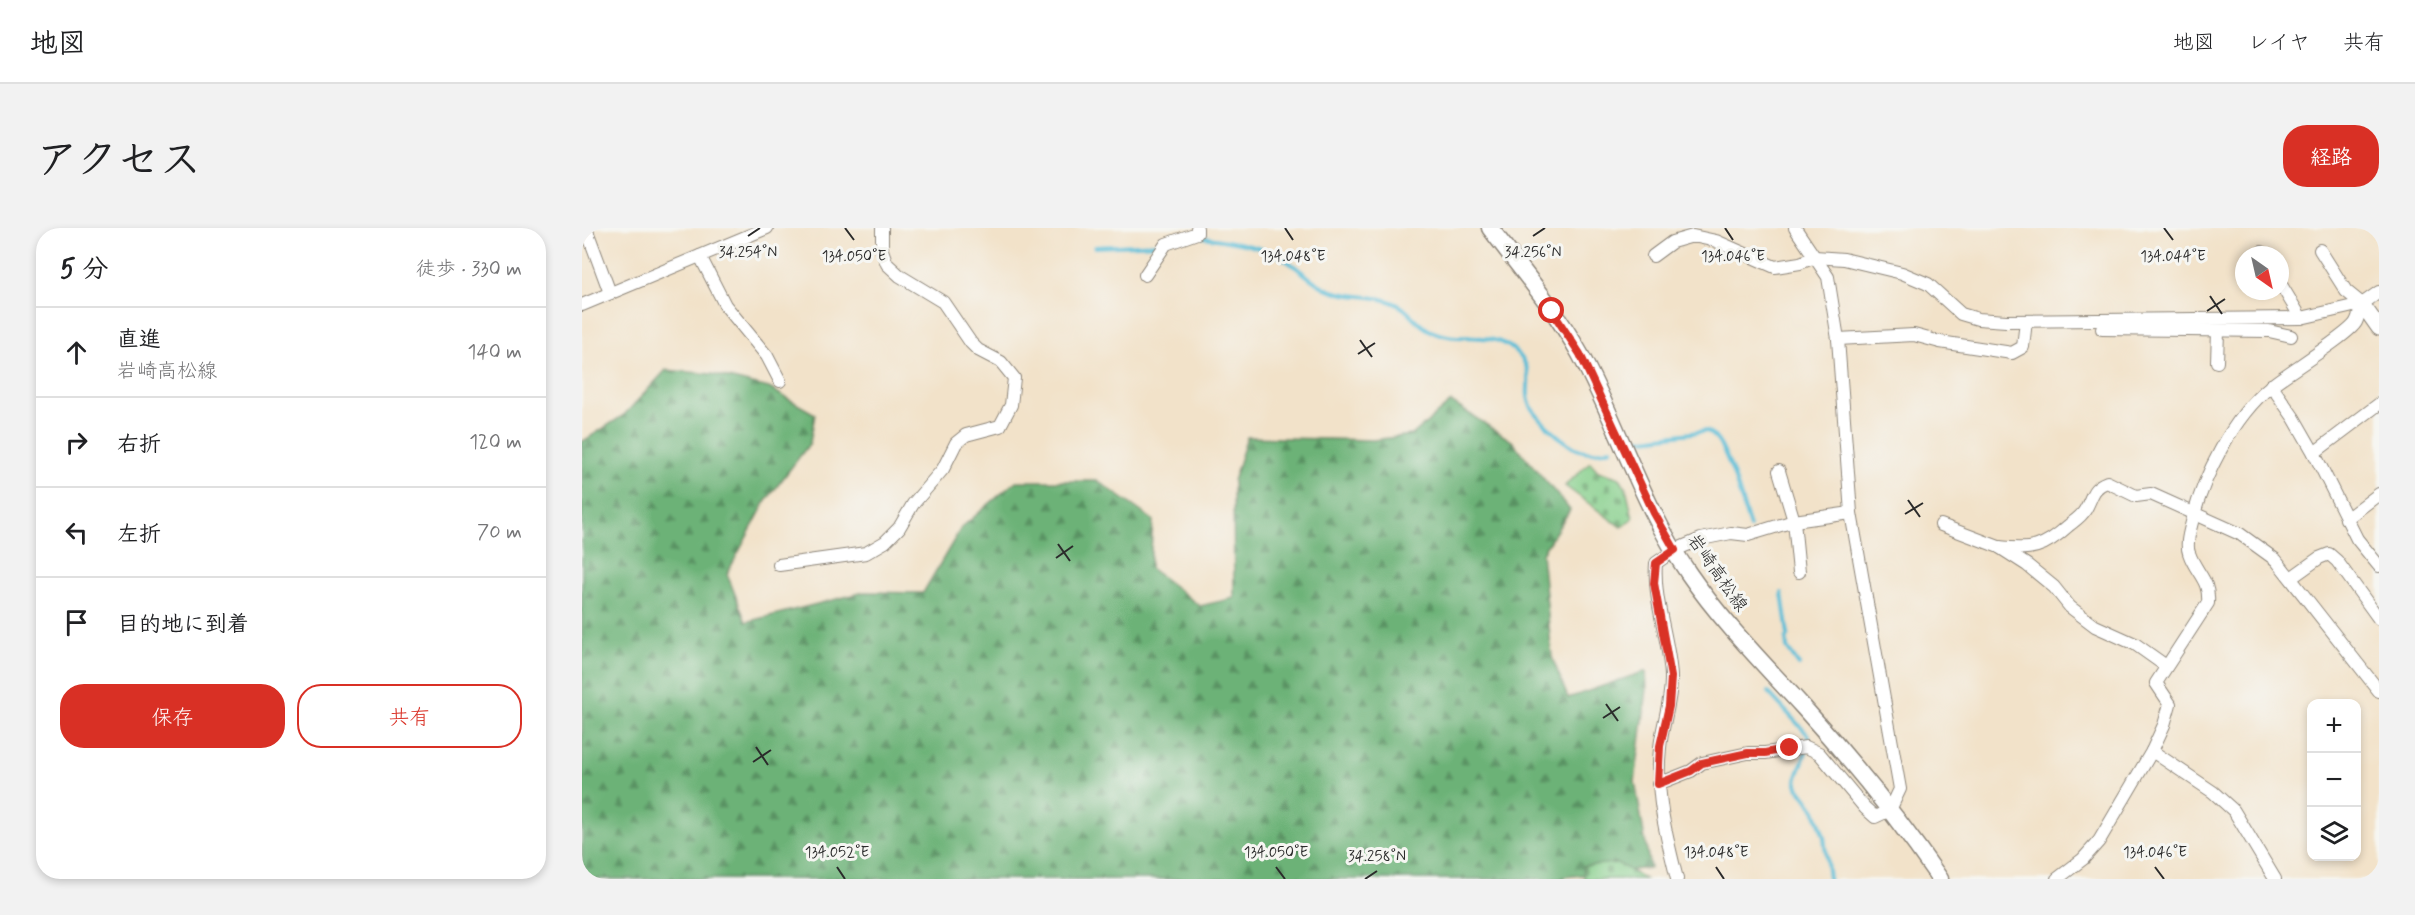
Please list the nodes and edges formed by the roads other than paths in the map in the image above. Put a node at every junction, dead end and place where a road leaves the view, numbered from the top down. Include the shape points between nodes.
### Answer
1 (586, 228) edge
2 (767, 228) edge
3 (882, 228) edge
4 (1197, 228) edge
5 (1490, 228) edge
6 (1796, 228) edge
7 (2320, 250) dead end
8 (700, 256) junction
9 (1653, 256) dead end
10 (1815, 257) junction
11 (1145, 275) dead end
12 (2379, 292) edge
13 (610, 293) junction
14 (2289, 297) edge
15 (2362, 304) junction
16 (582, 305) edge
17 (2301, 318) junction
18 (2026, 321) junction
19 (2067, 321) junction
20 (2379, 328) edge
21 (2218, 331) junction
22 (2291, 336) dead end
23 (1838, 339) junction
24 (2217, 362) dead end
25 (780, 381) dead end
26 (2271, 385) junction
27 (2379, 404) edge
28 (2314, 453) junction
29 (1779, 471) dead end
30 (2379, 494) edge
31 (1851, 513) junction
32 (2195, 513) junction
33 (2346, 519) junction
34 (1794, 521) junction
35 (1941, 525) dead end
36 (1999, 547) junction
37 (1675, 550) junction
38 (779, 565) dead end
39 (2379, 566) edge
40 (1799, 572) dead end
41 (2292, 578) junction
42 (2379, 619) edge
43 (2166, 666) junction
44 (2379, 691) edge
45 (2152, 751) junction
46 (1658, 784) junction
47 (1890, 810) junction
48 (1677, 879) edge
49 (1940, 879) edge
50 (2057, 879) edge
51 (2276, 879) edge

1 - 13 street
2 - 8 street
3 - 38 street via 882,250 887,264 943,302 971,343 1001,362 1014,378 1011,405 1000,426 966,435 956,443 943,470 885,542 866,553
4 - 11 street via 1197,233 1166,244
5 - 37 main road, 岩崎高松線 via 1580,354
6 - 10 street
7 - 15 street via 2346,291
8 - 13 street
8 - 25 street via 725,305 767,356
9 - 10 street via 1672,242 1693,236 1716,241 1775,267
10 - 18 street via 1844,259 1902,273 1928,284 1961,314 1978,319
10 - 23 street via 1828,277
12 - 15 street
13 - 16 street
14 - 17 street
15 - 17 street
15 - 20 street
15 - 26 street via 2355,324
17 - 19 street
18 - 19 street
18 - 23 street via 2023,347 2012,353 1914,335
19 - 21 street via 2067,328
21 - 22 street via 2269,331
21 - 24 street
23 - 31 street
26 - 28 street
26 - 32 street via 2253,402 2229,436
27 - 28 street
28 - 33 street
29 - 34 street
30 - 33 street
31 - 34 street
31 - 47 street via 1900,789
32 - 36 street via 2151,494 2136,496 2107,482 2097,485 2082,515 2053,540 2031,549
32 - 41 street via 2261,548
32 - 43 street via 2188,552 2206,582 2208,603
33 - 39 street
34 - 37 street via 1748,535 1731,533 1701,539
34 - 40 street
35 - 36 street
36 - 43 street via 2054,586 2070,607 2095,626 2135,644
37 - 46 street via 1656,563 1654,583 1671,677
37 - 47 main road, 岩崎高松線 via 1737,634
41 - 42 street via 2329,554
41 - 44 street
43 - 45 street via 2156,683 2170,704
45 - 50 street via 2099,841
45 - 51 street via 2234,811
46 - 47 street via 1702,763 1806,747 1819,753 1875,817
46 - 48 street
47 - 49 main road, 岩崎高松線

